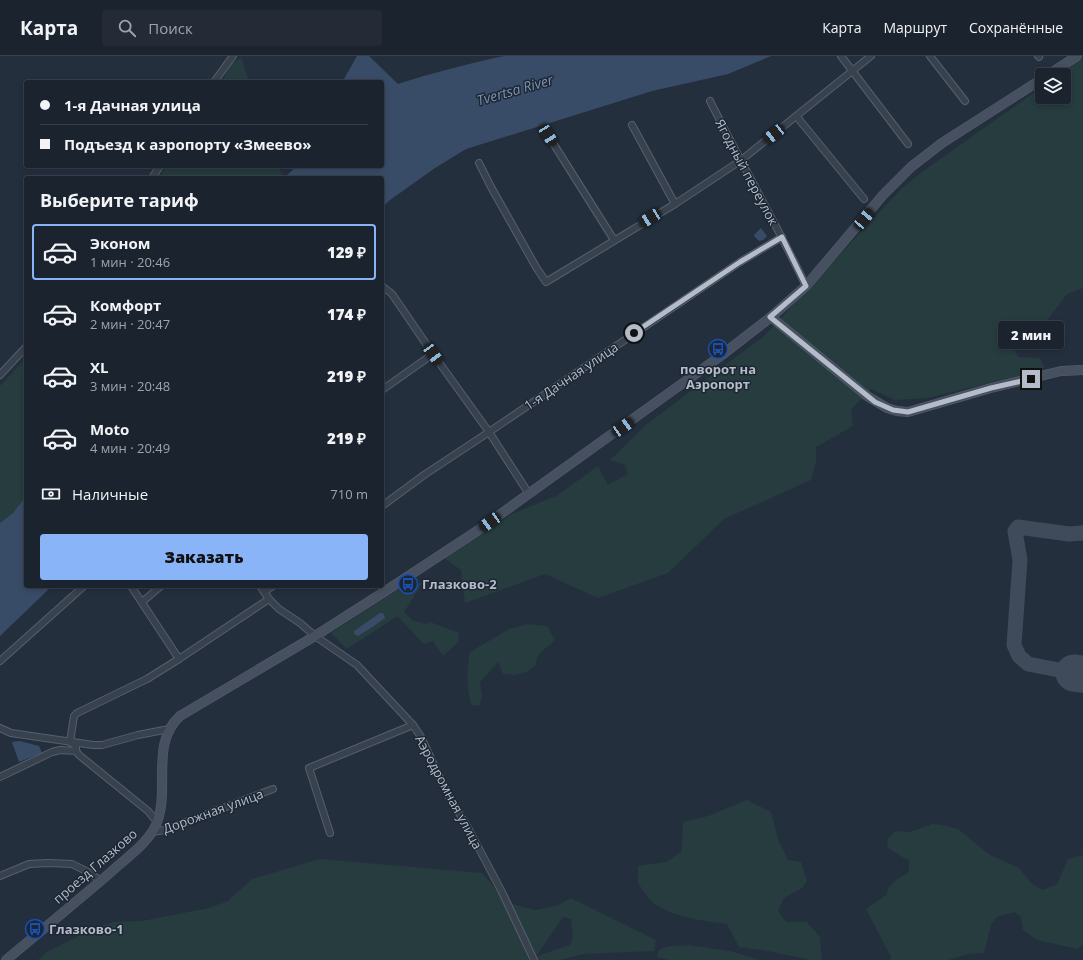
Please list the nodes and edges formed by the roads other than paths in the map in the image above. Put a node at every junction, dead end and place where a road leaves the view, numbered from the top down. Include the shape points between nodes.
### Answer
1 (233, 56) edge
2 (841, 56) edge
3 (871, 56) edge
4 (930, 56) edge
5 (1077, 56) edge
6 (1059, 68) edge
7 (852, 71) junction
8 (215, 80) edge
9 (1035, 83) edge
10 (710, 101) dead end
11 (965, 101) dead end
12 (797, 116) junction
13 (632, 125) dead end
14 (548, 135) dead end
15 (908, 144) dead end
16 (740, 161) junction
17 (479, 163) dead end
18 (864, 199) dead end
19 (675, 204) junction
20 (782, 237) junction
21 (614, 240) junction
22 (806, 286) junction
23 (384, 288) edge
24 (770, 317) junction
25 (24, 349) edge
26 (433, 354) junction
27 (1083, 370) edge
28 (0, 375) edge
29 (384, 389) edge
30 (490, 432) junction
31 (529, 494) junction
32 (384, 505) edge
33 (82, 588) edge
34 (132, 588) edge
35 (159, 588) edge
36 (261, 588) edge
37 (270, 588) edge
38 (264, 592) junction
39 (268, 599) junction
40 (142, 602) junction
41 (315, 636) junction
42 (179, 659) junction
43 (0, 661) edge
44 (413, 725) junction
45 (0, 728) edge
46 (169, 730) junction
47 (70, 742) junction
48 (76, 751) junction
49 (0, 777) edge
50 (273, 789) dead end
51 (157, 822) junction
52 (152, 832) junction
53 (330, 833) dead end
54 (0, 876) edge
55 (100, 881) junction
56 (6, 960) edge
57 (534, 960) edge

1 - 8 street
2 - 7 street
3 - 7 street
4 - 11 street
5 - 6 main road
7 - 12 street
7 - 15 street
9 - 22 main road, проезд Глазково via 942,143 911,167 888,190
10 - 16 street, Ягодный переулок
12 - 16 street
12 - 18 street
13 - 19 street
14 - 21 street
16 - 19 street
16 - 20 street, Ягодный переулок
17 - 21 street via 494,194 546,282
19 - 21 street
20 - 22 street, Ягодный переулок
20 - 30 street, 1-я Дачная улица via 740,262
22 - 24 main road, проезд Глазково
23 - 26 street via 392,294
24 - 27 main road via 866,396 881,406 897,411 912,411 1060,371
24 - 31 main road, проезд Глазково via 668,395
25 - 28 street
26 - 29 street
26 - 30 street
30 - 31 street
30 - 32 street, 1-я Дачная улица
31 - 41 main road, проезд Глазково via 477,531
33 - 43 street
34 - 40 street
35 - 40 street
36 - 38 street, Аэродромная улица
37 - 38 street
38 - 39 street, Аэродромная улица
39 - 41 street, Аэродромная улица
39 - 42 street
40 - 42 street
41 - 44 street, Аэродромная улица via 357,665
41 - 46 main road, проезд Глазково via 188,710
42 - 47 street via 146,679 77,713 74,716
44 - 53 street via 309,768
44 - 57 street, Аэродромная улица via 449,797 502,892
45 - 47 street via 11,733
46 - 47 street via 102,745
46 - 51 main road, проезд Глазково via 164,747 161,805
47 - 48 street via 76,746
48 - 49 street via 52,752
48 - 51 street via 148,811
50 - 52 street, Дорожная улица via 165,830
51 - 52 main road, проезд Глазково
52 - 55 main road, проезд Глазково
54 - 55 street via 29,864 72,864
55 - 56 main road, проезд Глазково

